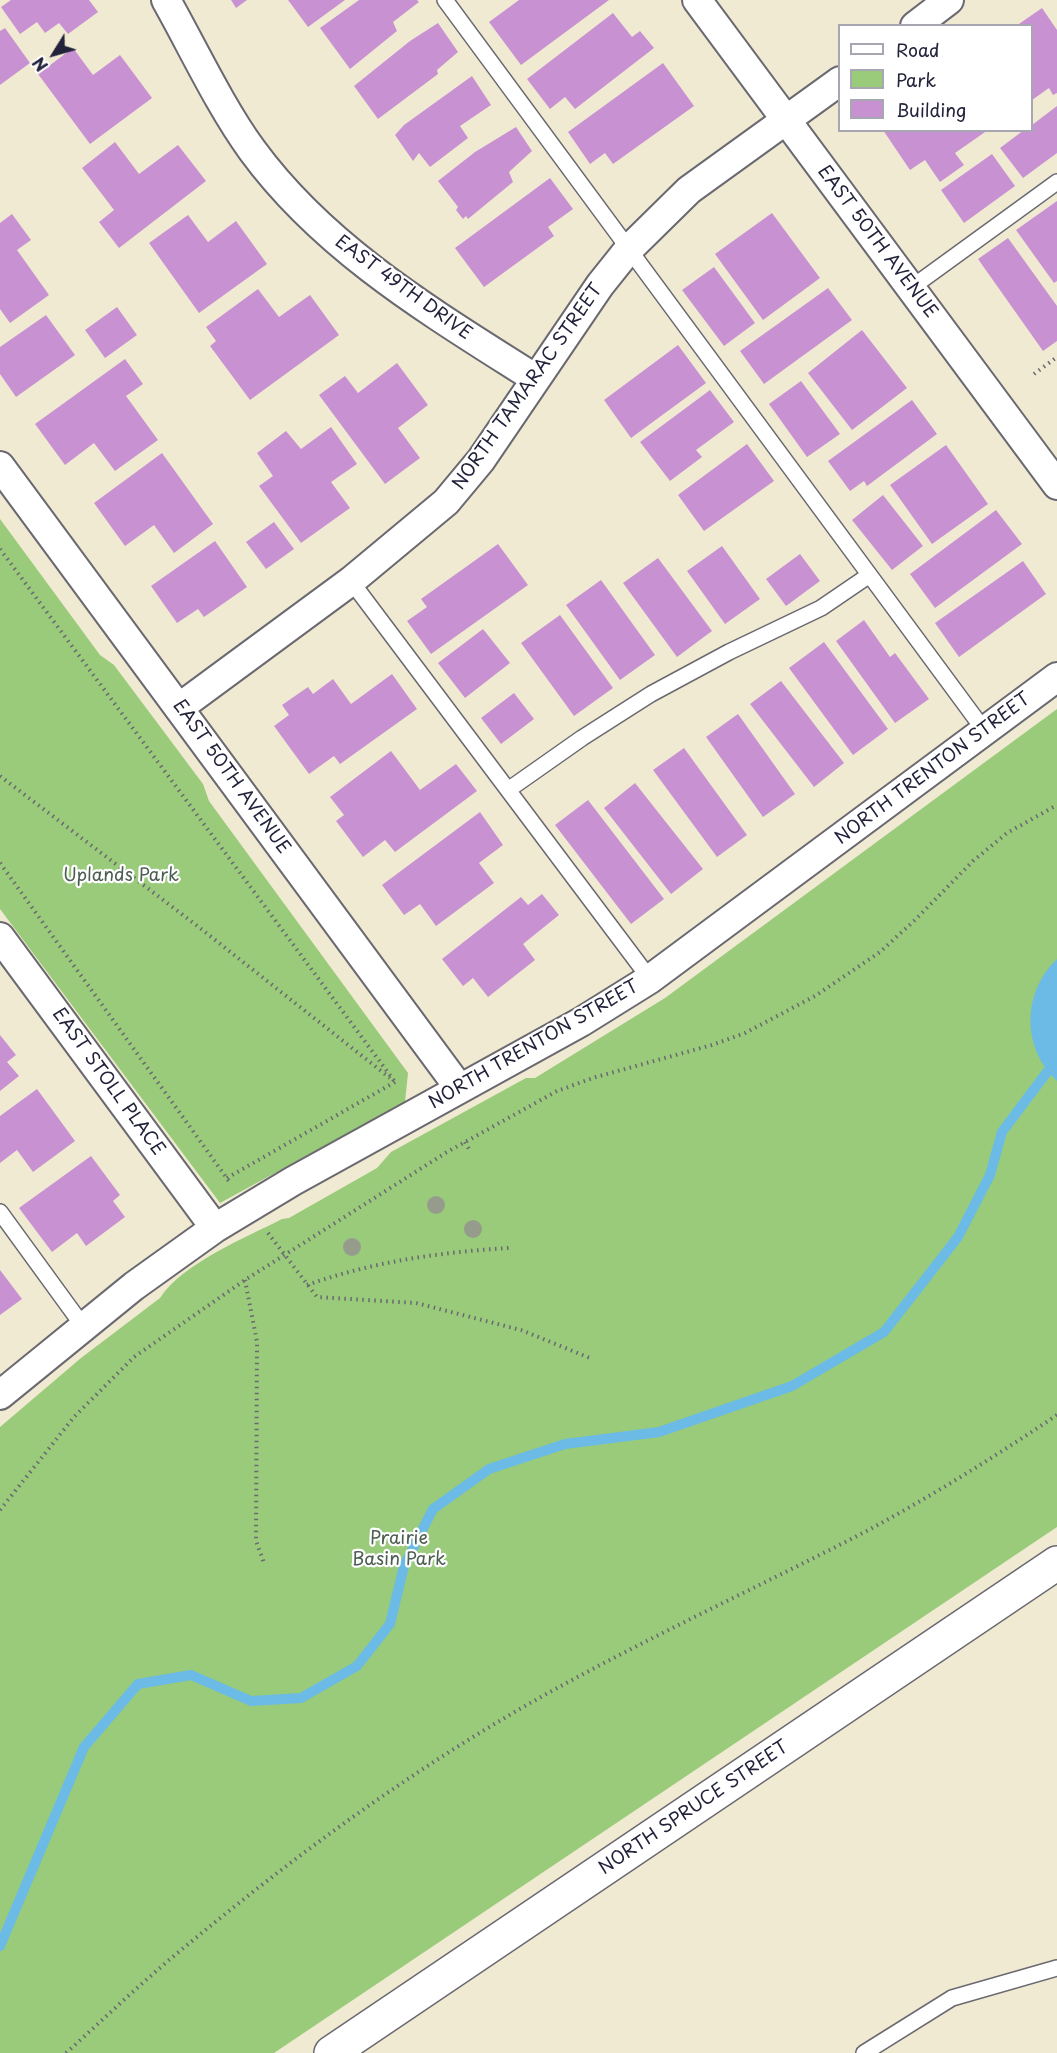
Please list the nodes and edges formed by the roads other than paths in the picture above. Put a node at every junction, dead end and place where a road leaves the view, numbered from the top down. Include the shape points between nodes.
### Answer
1 (166, 0) edge
2 (446, 0) edge
3 (697, 0) edge
4 (949, 0) edge
5 (918, 24) edge
6 (838, 83) edge
7 (787, 121) junction
8 (1057, 182) edge
9 (628, 250) junction
10 (911, 288) junction
11 (536, 379) junction
12 (0, 466) edge
13 (1057, 484) edge
14 (868, 576) junction
15 (351, 581) junction
16 (1057, 677) edge
17 (180, 707) junction
18 (984, 730) junction
19 (508, 790) junction
20 (0, 937) edge
21 (650, 979) junction
22 (460, 1089) junction
23 (0, 1212) edge
24 (215, 1228) junction
25 (83, 1326) junction
26 (0, 1395) edge
27 (1057, 1563) edge
28 (1057, 1968) edge
29 (331, 2053) edge
30 (864, 2053) edge

1 - 11 street, EAST 49TH DRIVE via 251,149 290,195 341,246 425,308
2 - 9 lane
3 - 7 street, EAST 50TH AVENUE
4 - 5 street
6 - 7 street, NORTH TAMARAC STREET
7 - 9 street, NORTH TAMARAC STREET via 689,190
7 - 10 street, EAST 50TH AVENUE
8 - 10 lane
9 - 11 street, NORTH TAMARAC STREET
9 - 14 lane
10 - 13 street, EAST 50TH AVENUE
11 - 15 street, NORTH TAMARAC STREET via 481,460 446,502
12 - 17 street, EAST 50TH AVENUE
14 - 18 lane
14 - 19 lane via 821,608 651,694
15 - 17 street, NORTH TAMARAC STREET
15 - 19 lane
16 - 18 street, NORTH TRENTON STREET
17 - 22 street, EAST 50TH AVENUE
18 - 21 street, NORTH TRENTON STREET
19 - 21 lane
20 - 24 street, EAST STOLL PLACE
21 - 22 street, NORTH TRENTON STREET
22 - 24 street, NORTH TRENTON STREET
23 - 25 lane
24 - 25 street, NORTH TRENTON STREET
25 - 26 street, NORTH TRENTON STREET
27 - 29 street, NORTH SPRUCE STREET
28 - 30 lane via 952,1998

